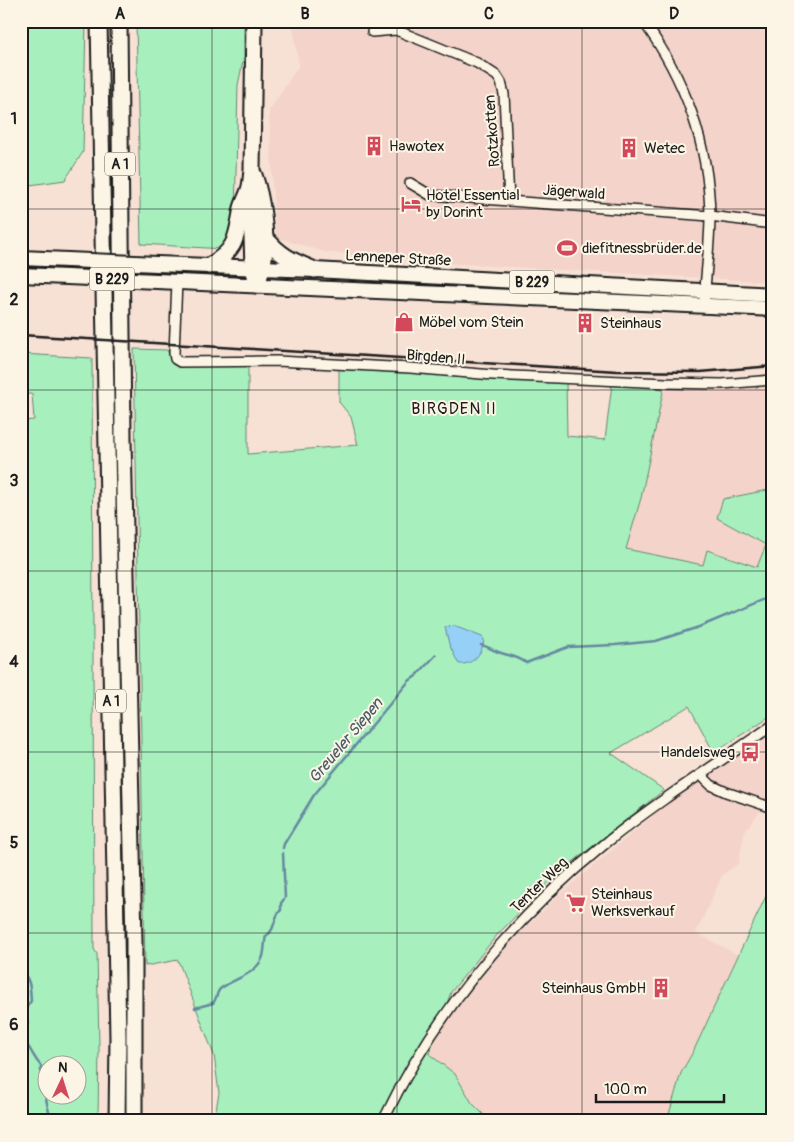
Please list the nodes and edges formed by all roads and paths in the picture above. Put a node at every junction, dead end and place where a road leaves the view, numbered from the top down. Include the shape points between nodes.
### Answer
1 (90, 21) edge
2 (99, 21) edge
3 (119, 21) edge
4 (124, 21) edge
5 (254, 21) edge
6 (643, 21) edge
7 (372, 32) dead end
8 (119, 46) junction
9 (100, 81) junction
10 (252, 171) junction
11 (410, 183) dead end
12 (247, 195) junction
13 (509, 201) junction
14 (710, 216) junction
15 (773, 224) edge
16 (264, 236) junction
17 (21, 258) edge
18 (209, 266) junction
19 (258, 268) junction
20 (314, 270) junction
21 (21, 276) edge
22 (177, 282) junction
23 (257, 285) junction
24 (704, 292) junction
25 (773, 295) edge
26 (704, 307) junction
27 (773, 309) edge
28 (773, 380) edge
29 (773, 725) edge
30 (702, 775) junction
31 (773, 808) edge
32 (117, 1121) edge
33 (134, 1121) edge
34 (383, 1121) edge

1 - 9 highway via 90,68
2 - 9 highway, A 1
3 - 8 highway, A 1
4 - 8 highway
5 - 10 highway
6 - 14 street via 665,53 690,106 707,170
7 - 13 street, Rotzkotten via 396,30 477,62 498,76 504,94
8 - 33 highway, A 1
9 - 32 highway, A 1 via 118,1029
10 - 12 highway
10 - 16 highway via 259,190
11 - 13 street, Jägerwald via 430,195
12 - 18 highway via 234,243 226,254
12 - 19 highway
13 - 14 street, Jägerwald
14 - 15 street, Jägerwald
14 - 24 street
16 - 19 highway via 265,256
16 - 20 highway via 281,255
17 - 18 main road, Lenneper Straße / B 229, bridge
18 - 19 main road, Lenneper Straße / B 229
19 - 20 main road, Lenneper Straße / B 229
19 - 23 highway
20 - 24 main road, Lenneper Straße / B 229
21 - 22 main road, B 229, bridge
22 - 23 main road, B 229
22 - 28 street, Birgden II via 174,355 180,362 277,361 494,376 669,383 722,384
23 - 26 main road, B 229
24 - 25 main road, Lenneper Straße / B 229
24 - 26 street
26 - 27 main road, B 229
29 - 30 street, Tenter Weg
30 - 31 street via 711,785 726,792
30 - 34 street, Tenter Weg via 593,854 508,935 446,1014 404,1080

